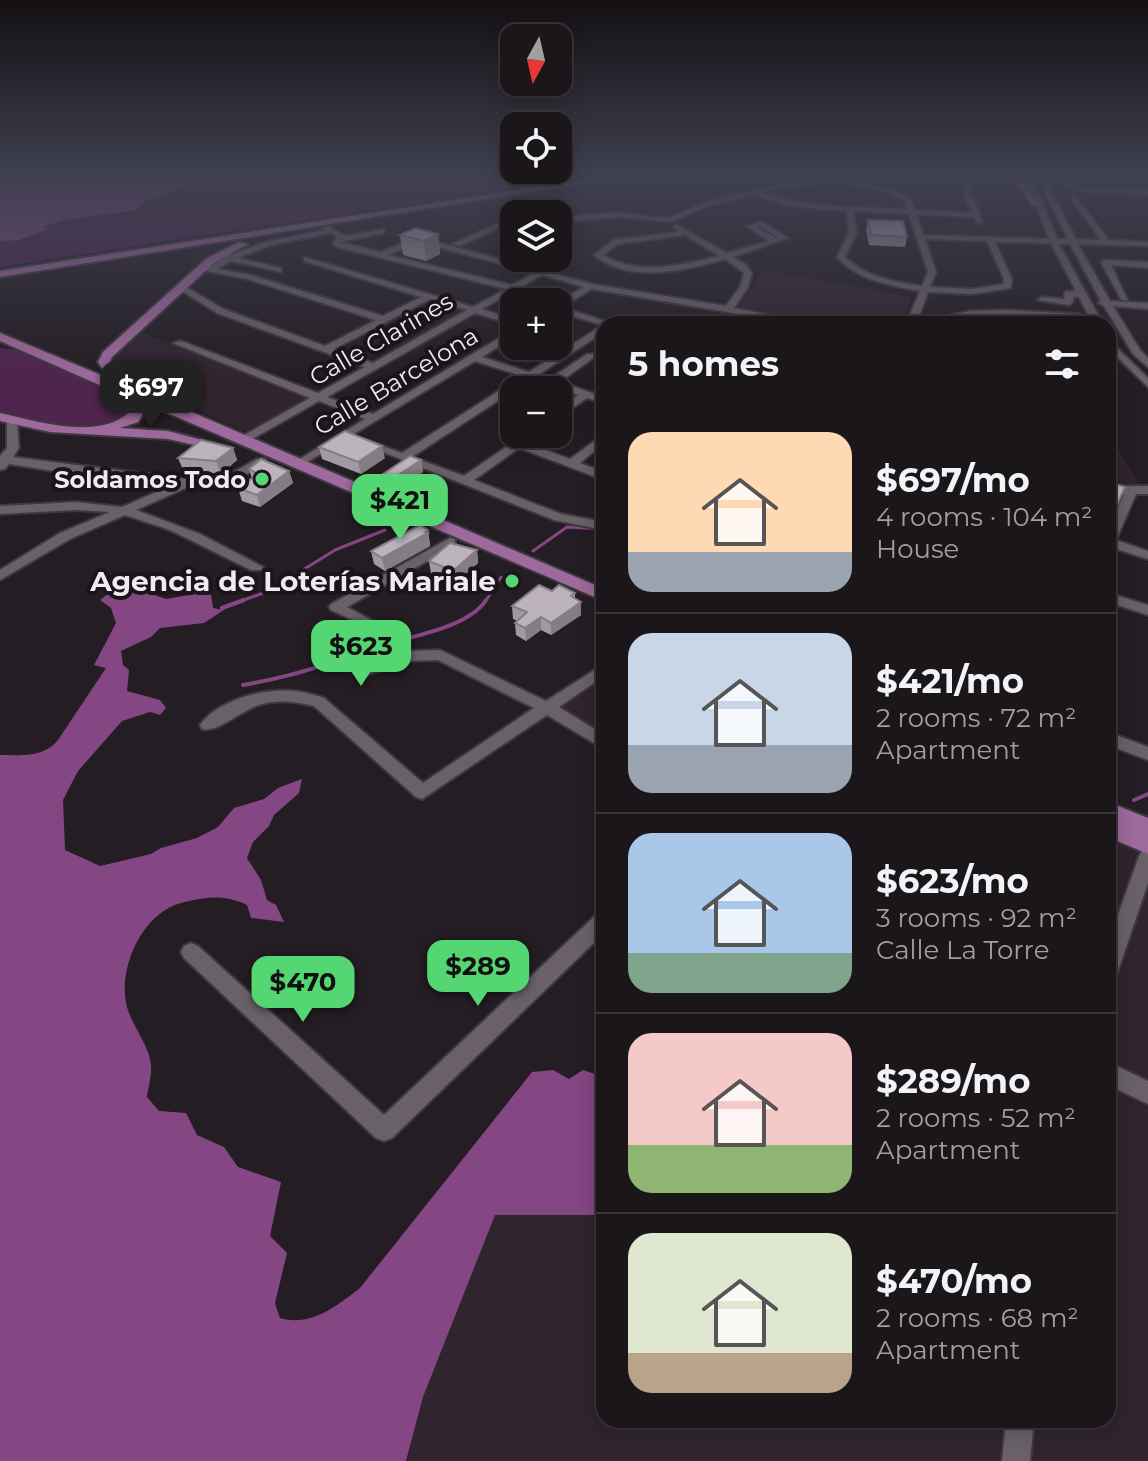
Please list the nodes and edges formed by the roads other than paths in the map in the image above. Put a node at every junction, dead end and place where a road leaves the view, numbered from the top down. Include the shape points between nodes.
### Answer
1 (187, 243) edge
2 (203, 243) edge
3 (240, 243) edge
4 (249, 243) edge
5 (269, 243) edge
6 (337, 243) edge
7 (408, 243) edge
8 (433, 243) edge
9 (613, 243) edge
10 (703, 243) edge
11 (766, 243) edge
12 (847, 243) edge
13 (924, 243) edge
14 (991, 243) edge
15 (1055, 243) edge
16 (1073, 243) edge
17 (173, 253) junction
18 (381, 255) junction
19 (725, 256) junction
20 (229, 258) junction
21 (307, 259) dead end
22 (1148, 265) edge
23 (206, 270) junction
24 (278, 270) dead end
25 (0, 273) edge
26 (540, 273) junction
27 (591, 286) junction
28 (180, 287) junction
29 (925, 287) junction
30 (513, 288) joint
31 (500, 295) edge
32 (429, 296) junction
33 (572, 299) edge
34 (1125, 299) dead end
35 (1042, 300) dead end
36 (1086, 301) junction
37 (1109, 306) junction
38 (729, 309) junction
39 (1148, 309) edge
40 (472, 310) junction
41 (572, 313) edge
42 (770, 316) edge
43 (914, 316) edge
44 (951, 316) edge
45 (1055, 316) edge
46 (1094, 316) edge
47 (1115, 316) edge
48 (500, 318) edge
49 (1116, 318) edge
50 (383, 319) junction
51 (596, 322) edge
52 (596, 332) edge
53 (0, 337) edge
54 (500, 341) edge
55 (178, 343) dead end
56 (0, 346) edge
57 (328, 348) junction
58 (572, 348) edge
59 (1116, 350) edge
60 (572, 351) edge
61 (43, 354) junction
62 (590, 356) junction
63 (473, 357) junction
64 (596, 358) edge
65 (553, 360) edge
66 (1148, 364) edge
67 (374, 367) junction
68 (530, 375) junction
69 (533, 376) edge
70 (562, 376) edge
71 (1148, 384) edge
72 (119, 386) junction
73 (572, 389) edge
74 (586, 394) junction
75 (321, 397) junction
76 (596, 397) edge
77 (572, 404) edge
78 (372, 418) junction
79 (3, 422) edge
80 (75, 430) junction
81 (345, 435) junction
82 (243, 440) junction
83 (5, 442) edge
84 (596, 444) edge
85 (513, 448) edge
86 (529, 448) edge
87 (404, 457) junction
88 (261, 461) junction
89 (2, 462) edge
90 (299, 464) junction
91 (571, 464) junction
92 (596, 473) edge
93 (465, 481) junction
94 (188, 483) junction
95 (1116, 490) edge
96 (1148, 490) edge
97 (1131, 491) junction
98 (0, 510) edge
99 (123, 512) junction
100 (596, 524) edge
101 (1116, 526) edge
102 (450, 542) junction
103 (1116, 545) edge
104 (1148, 555) edge
105 (256, 567) dead end
106 (0, 576) edge
107 (596, 592) edge
108 (1116, 600) edge
109 (596, 605) edge
110 (1148, 610) edge
111 (596, 675) edge
112 (549, 709) junction
113 (208, 725) dead end
114 (596, 738) edge
115 (1116, 741) edge
116 (1148, 754) edge
117 (1116, 814) edge
118 (1148, 828) edge
119 (1116, 831) edge
120 (1148, 845) edge
121 (1148, 856) edge
122 (596, 928) edge
123 (1116, 948) edge
124 (191, 952) dead end
125 (1116, 1077) edge
126 (1148, 1093) edge
127 (1019, 1428) edge
128 (1016, 1461) edge

1 - 25 main road
2 - 25 main road
3 - 17 main road
4 - 23 main road via 223,252
5 - 20 street
6 - 18 street
7 - 18 street
8 - 26 street
9 - 19 street via 598,255 604,262 646,271
10 - 19 street
11 - 19 street
12 - 29 street via 841,257 871,277
13 - 29 street via 927,252 916,253 921,268 932,272
14 - 29 street via 1008,286 979,292
15 - 36 street
16 - 37 street
17 - 25 main road via 42,273
17 - 61 main road via 199,252 206,257 110,344 88,356
18 - 30 street
19 - 38 street via 748,273
20 - 23 street
20 - 24 street
21 - 32 street
22 - 34 street via 1105,262
23 - 28 main road
23 - 50 street via 248,277
26 - 27 street
26 - 30 street, Calle Clarines
27 - 33 street
27 - 38 street
28 - 57 street via 220,311
28 - 72 main road via 107,355 106,369
29 - 43 street
31 - 40 street, Calle Clarines
32 - 40 street
32 - 50 street
35 - 36 street via 1069,302 1068,294
36 - 37 street
36 - 46 street
37 - 39 street
37 - 47 street
38 - 42 street
40 - 48 street
40 - 67 street, Calle Clarines
41 - 51 street
44 - 45 street
49 - 66 street
50 - 57 street
52 - 58 street
53 - 61 main road
54 - 63 street, Calle Barcelona
55 - 75 street
56 - 61 main road
57 - 67 street
59 - 71 street
60 - 62 street
61 - 72 main road
62 - 64 street
62 - 70 street
63 - 68 street
63 - 78 street, Calle Barcelona
65 - 68 street
67 - 75 street, Calle Clarines
68 - 69 street
68 - 87 street
72 - 80 main road via 140,399 138,415 113,427
72 - 82 main road
73 - 74 street
74 - 76 street
74 - 77 street
75 - 78 street
75 - 82 street, Calle Clarines
78 - 81 street, Calle Barcelona
79 - 80 main road
79 - 83 street
80 - 88 main road via 168,435
81 - 87 street
81 - 90 street, Calle Barcelona
82 - 90 main road
83 - 89 street via 13,448
84 - 91 street
85 - 93 street
86 - 91 street
87 - 93 street
88 - 94 street via 230,479
88 - 102 main road
89 - 94 street
90 - 107 main road
91 - 92 street
93 - 100 street via 558,517
94 - 99 street
95 - 97 street
96 - 97 street
97 - 101 street
98 - 99 street via 89,506
99 - 105 street via 199,537
99 - 106 street via 65,536
102 - 109 main road
102 - 112 street via 336,607 366,621 364,667 408,656 440,655
103 - 104 street
108 - 110 street
111 - 112 street
112 - 113 street via 422,792 319,702 294,696 260,698
112 - 114 street
115 - 116 street
117 - 118 main road
119 - 120 main road
121 - 123 street
122 - 124 street via 384,1130
125 - 126 street
127 - 128 street

